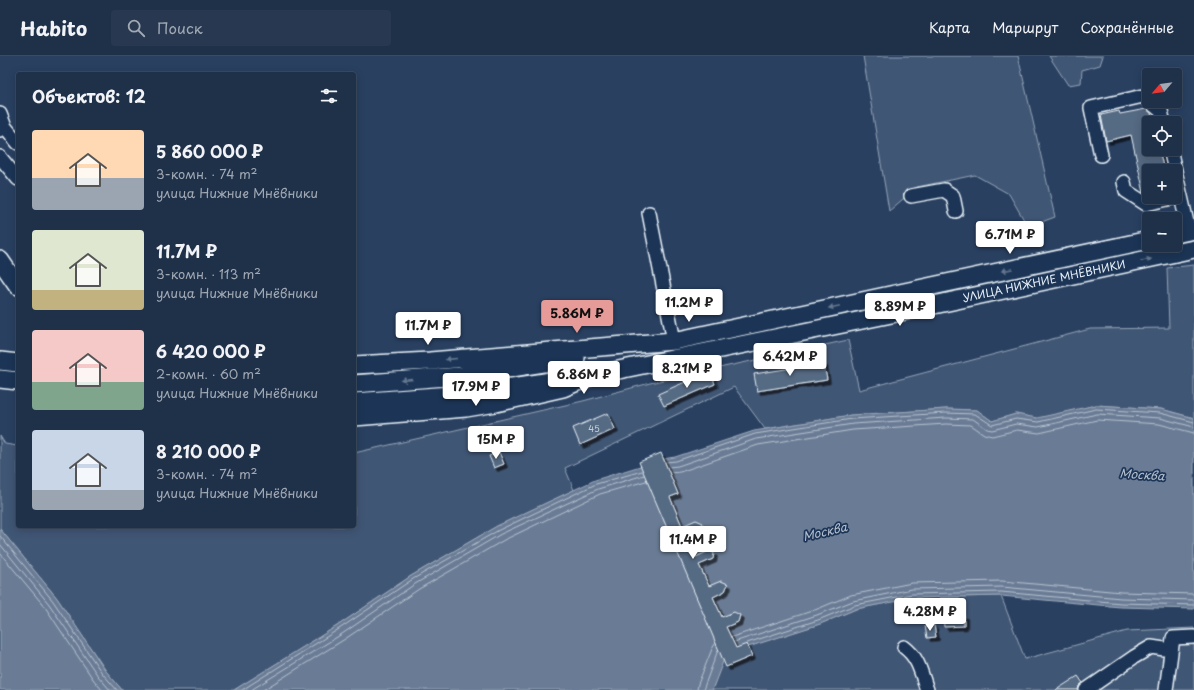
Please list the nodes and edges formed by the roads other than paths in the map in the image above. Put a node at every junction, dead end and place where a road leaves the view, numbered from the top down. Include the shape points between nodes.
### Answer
1 (0, 114) edge
2 (1163, 116) edge
3 (2, 129) edge
4 (16, 140) edge
5 (1101, 155) dead end
6 (0, 157) edge
7 (16, 171) edge
8 (1124, 182) dead end
9 (911, 196) dead end
10 (1142, 201) edge
11 (1182, 203) edge
12 (956, 211) dead end
13 (649, 213) dead end
14 (1186, 232) edge
15 (1142, 242) edge
16 (1194, 250) edge
17 (0, 255) edge
18 (0, 260) edge
19 (16, 270) edge
20 (16, 283) edge
21 (926, 288) junction
22 (930, 306) junction
23 (674, 341) junction
24 (653, 344) junction
25 (0, 361) edge
26 (16, 363) edge
27 (356, 366) edge
28 (594, 375) junction
29 (0, 379) edge
30 (16, 381) edge
31 (356, 384) edge
32 (356, 402) edge
33 (356, 417) edge
34 (1194, 637) edge
35 (904, 646) dead end
36 (1171, 650) junction
37 (927, 690) edge
38 (1086, 690) edge
39 (1166, 690) edge

1 - 3 street
2 - 5 street via 1162,111 1143,96 1091,108
3 - 4 street
6 - 7 street
8 - 10 street via 1126,191
9 - 12 street via 944,190 953,196
11 - 14 street
13 - 23 street
15 -> 21 main road, УЛИЦА НИЖНИЕ МНЁВНИКИ
22 -> 16 main road, УЛИЦА НИЖНИЕ МНЁВНИКИ
17 - 19 main road
18 - 20 main road
21 - 22 street
21 -> 23 main road, УЛИЦА НИЖНИЕ МНЁВНИКИ
22 - 28 main road, УЛИЦА НИЖНИЕ МНЁВНИКИ
23 - 24 main road, УЛИЦА НИЖНИЕ МНЁВНИКИ
24 -> 27 main road, УЛИЦА НИЖНИЕ МНЁВНИКИ
24 -> 31 main road via 460,376
25 - 26 main road
28 - 32 main road via 465,394
28 - 33 main road, УЛИЦА НИЖНИЕ МНЁВНИКИ via 563,388 496,403 466,408
29 - 30 main road
34 - 36 street via 1173,638
35 - 37 street via 917,660
36 - 38 street via 1150,647
36 - 39 street

